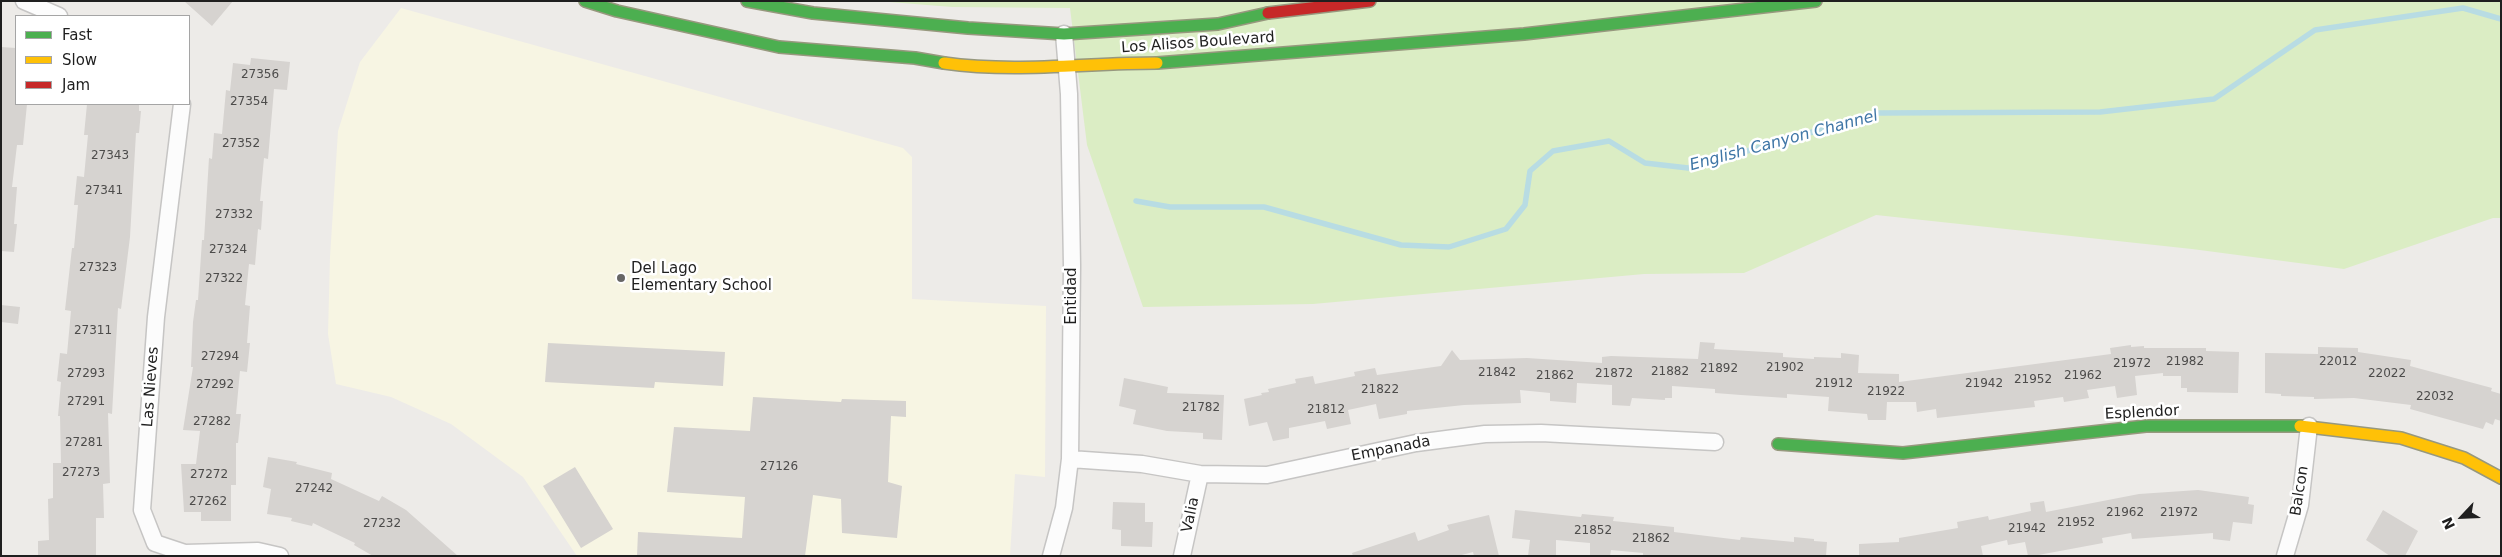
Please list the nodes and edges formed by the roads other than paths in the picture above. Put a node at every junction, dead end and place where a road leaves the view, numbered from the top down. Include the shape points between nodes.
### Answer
1 (24, 1) edge
2 (586, 1) edge
3 (746, 1) edge
4 (1370, 1) edge
5 (1816, 1) edge
6 (57, 15) edge
7 (1064, 34) junction
8 (1067, 67) junction
9 (182, 105) edge
10 (2309, 426) junction
11 (1715, 442) dead end
12 (1778, 444) dead end
13 (1070, 459) junction
14 (1200, 474) junction
15 (2501, 478) edge
16 (280, 556) edge
17 (1051, 556) edge
18 (1182, 556) edge
19 (2285, 556) edge

1 - 6 street
2 - 8 main road, Los Alisos Boulevard via 617,11 779,47 915,58 960,66
3 - 7 main road, Los Alisos Boulevard via 813,14
4 - 7 main road, Los Alisos Boulevard via 1281,10 1218,24
5 - 8 main road, Los Alisos Boulevard via 1524,34 1162,63
7 - 8 street, Entidad
8 - 13 street, Entidad via 1072,266
9 - 16 street, Las Nieves via 156,317 142,510 154,543 185,553 258,551
10 - 12 main road, Esplendor via 2146,426 1902,453
10 - 15 main road, Esplendor via 2400,438 2464,458
10 - 19 street, Balcon via 2300,505
11 - 14 street, Empanada via 1542,432 1485,434 1416,443 1266,475
13 - 14 street, Empanada via 1142,464
13 - 17 street, Entidad via 1064,508
14 - 18 street, Valia

